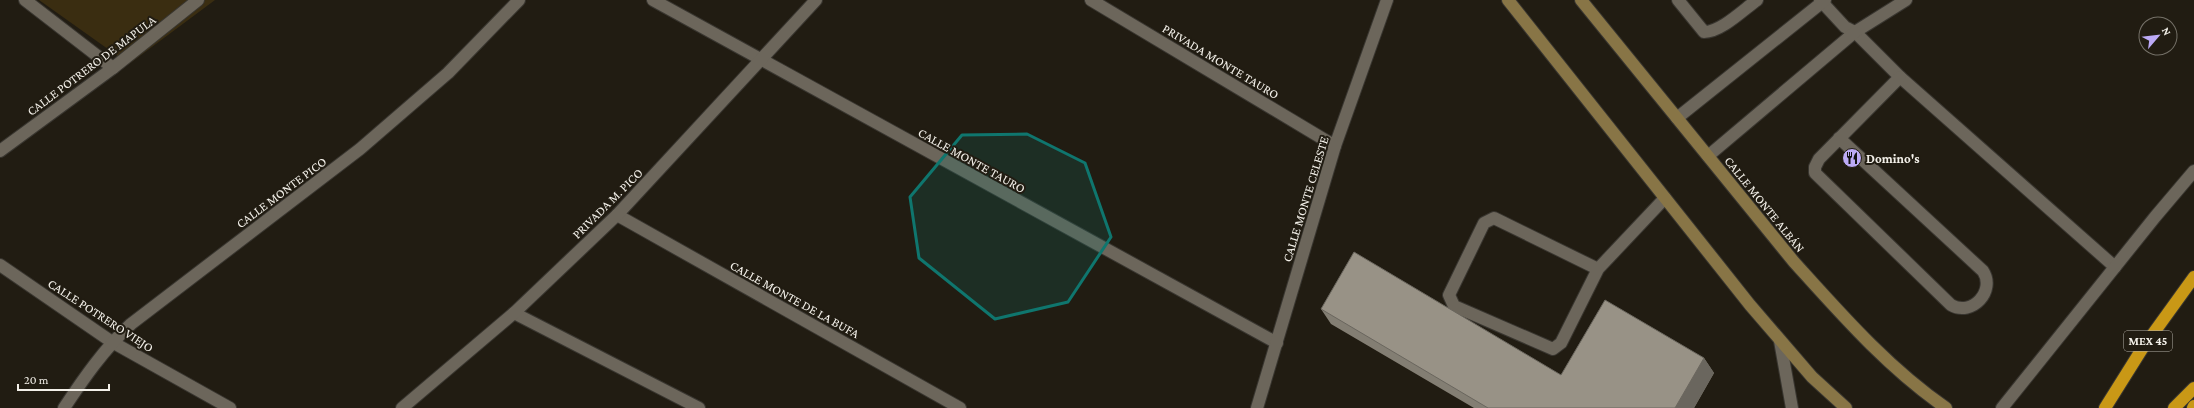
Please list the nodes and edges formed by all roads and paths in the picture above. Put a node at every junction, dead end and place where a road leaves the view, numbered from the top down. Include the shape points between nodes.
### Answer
1 (25, 0) edge
2 (198, 0) edge
3 (519, 0) edge
4 (653, 0) edge
5 (816, 0) edge
6 (1091, 0) edge
7 (1110, 0) edge
8 (1387, 0) edge
9 (1508, 0) edge
10 (1581, 0) edge
11 (1678, 0) edge
12 (1757, 0) edge
13 (1906, 0) edge
14 (1823, 1) edge
15 (1123, 18) junction
16 (1855, 32) junction
17 (762, 61) junction
18 (113, 68) junction
19 (1900, 77) junction
20 (1677, 118) junction
21 (1838, 138) junction
22 (1335, 146) junction
23 (0, 151) edge
24 (1708, 156) junction
25 (2194, 171) edge
26 (1665, 198) junction
27 (617, 215) junction
28 (0, 265) edge
29 (2115, 267) junction
30 (1598, 269) junction
31 (2194, 277) edge
32 (514, 312) junction
33 (1780, 341) junction
34 (112, 342) junction
35 (1277, 343) junction
36 (2194, 388) edge
37 (2108, 403) edge
38 (64, 408) edge
39 (230, 408) edge
40 (402, 408) edge
41 (698, 408) edge
42 (960, 408) edge
43 (1257, 408) edge
44 (1792, 408) edge
45 (1846, 408) edge
46 (1946, 408) edge
47 (2002, 408) edge
48 (2098, 408) edge
49 (2174, 408) edge

1 - 18 street, CALLE POTRERO DE MAPULA
2 - 18 street, CALLE POTRERO DE MAPULA
3 - 34 street, CALLE MONTE PICO via 448,73 366,145 153,306
4 - 17 street, CALLE MONTE TAURO
5 - 17 street, PRIVADA M. PICO
6 - 15 street, PRIVADA MONTE TAURO
7 - 15 street
8 - 22 street, CALLE MONTE CELESTE
9 - 26 main road
10 - 20 main road, CALLE MONTE ALBÁN
11 - 12 street via 1704,32 1715,30
13 - 16 street
14 - 16 street via 1845,27
14 - 20 street
15 - 22 street, PRIVADA MONTE TAURO
16 - 19 street
16 - 24 street
17 - 27 street, PRIVADA M. PICO
17 - 35 street, CALLE MONTE TAURO
18 - 23 street, CALLE POTRERO DE MAPULA
19 - 21 street
19 - 29 street
20 - 24 main road, CALLE MONTE ALBÁN
21 - 21 street via 1815,167 1815,173 1820,180 1951,305 1958,309 1973,306 1988,286 1988,278 1983,271
22 - 35 street, CALLE MONTE CELESTE
24 - 46 main road, CALLE MONTE ALBÁN via 1831,304 1894,366
25 - 29 street
26 - 30 street
26 - 33 main road
27 - 32 street, PRIVADA M. PICO
27 - 42 street, CALLE MONTE DE LA BUFA
28 - 34 street, CALLE POTRERO VIEJO
29 - 47 street
30 - 30 street via 1561,343 1553,350 1454,306 1449,295 1484,223 1494,218
31 - 37 highway, MEX 45 via 2142,349
32 - 40 street, PRIVADA M. PICO
32 - 41 street
33 - 44 street
33 - 45 main road
34 - 38 street, CALLE MONTE PICO via 89,370
34 - 39 street, CALLE POTRERO VIEJO
35 - 43 street, CALLE MONTE CELESTE
36 - 49 highway
37 - 48 highway

